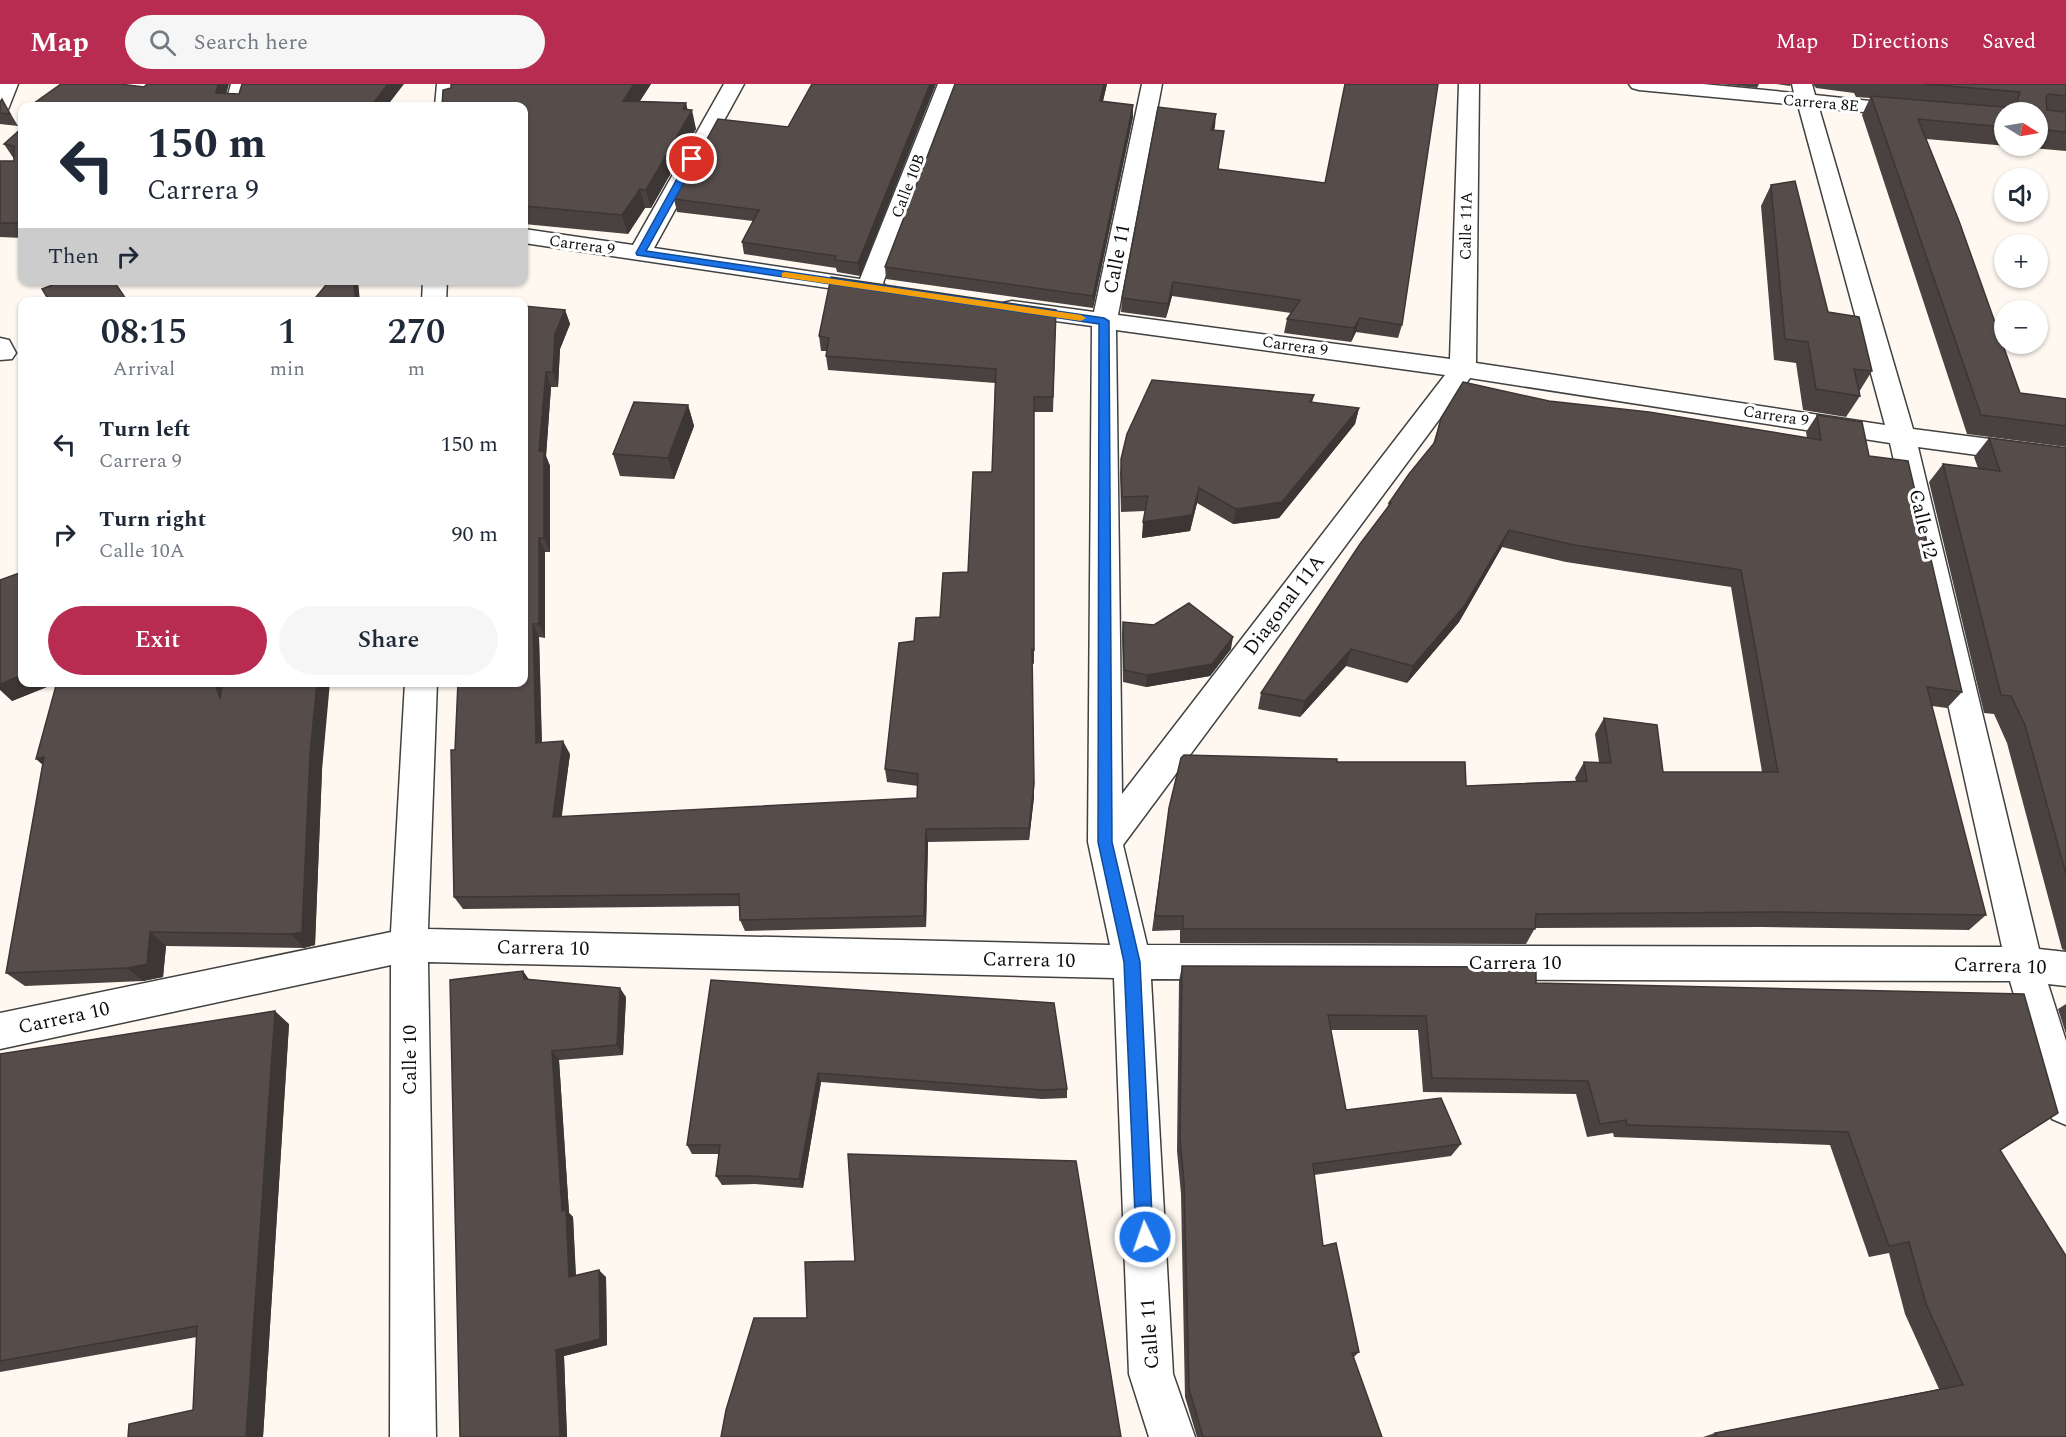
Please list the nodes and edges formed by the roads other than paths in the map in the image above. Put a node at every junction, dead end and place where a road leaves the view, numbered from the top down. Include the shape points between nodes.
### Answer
1 (8, 84) edge
2 (241, 84) edge
3 (447, 84) edge
4 (734, 84) edge
5 (948, 84) edge
6 (1152, 84) edge
7 (1469, 84) edge
8 (1639, 84) edge
9 (1805, 93) edge
10 (236, 102) edge
11 (446, 102) edge
12 (0, 108) edge
13 (1923, 112) edge
14 (528, 237) edge
15 (640, 253) junction
16 (869, 287) junction
17 (904, 292) edge
18 (986, 304) edge
19 (1104, 321) junction
20 (1463, 369) junction
21 (1902, 436) junction
22 (2066, 458) edge
23 (421, 687) edge
24 (1105, 842) junction
25 (409, 945) junction
26 (1132, 962) junction
27 (2024, 964) junction
28 (2066, 969) edge
29 (0, 1031) edge
30 (2066, 1106) edge
31 (412, 1437) edge
32 (1172, 1437) edge

1 - 12 street
2 - 10 street
3 - 11 street
4 - 15 street
5 - 16 street, Calle 10B
6 - 19 street, Calle 11
7 - 20 street, Calle 11A
8 - 9 street, Carrera 8E
9 - 13 street, Carrera 8E
9 - 21 street, Calle 12
14 - 15 street, Carrera 9
15 - 16 street, Carrera 9
16 - 17 street, Carrera 9
18 - 19 street, Carrera 9
19 - 20 street, Carrera 9
19 - 24 street, Calle 11
20 - 21 street, Carrera 9
20 - 24 street, Diagonal 11A
21 - 22 street, Carrera 9
21 - 27 street, Calle 12
23 - 25 street, Calle 10
24 - 26 street, Calle 11
25 - 26 street, Carrera 10
25 - 29 street, Carrera 10
25 - 31 street, Calle 10
26 - 27 street, Carrera 10
26 - 32 street, Calle 11 via 1151,1374
27 - 28 street, Carrera 10
27 - 30 street, Calle 12

